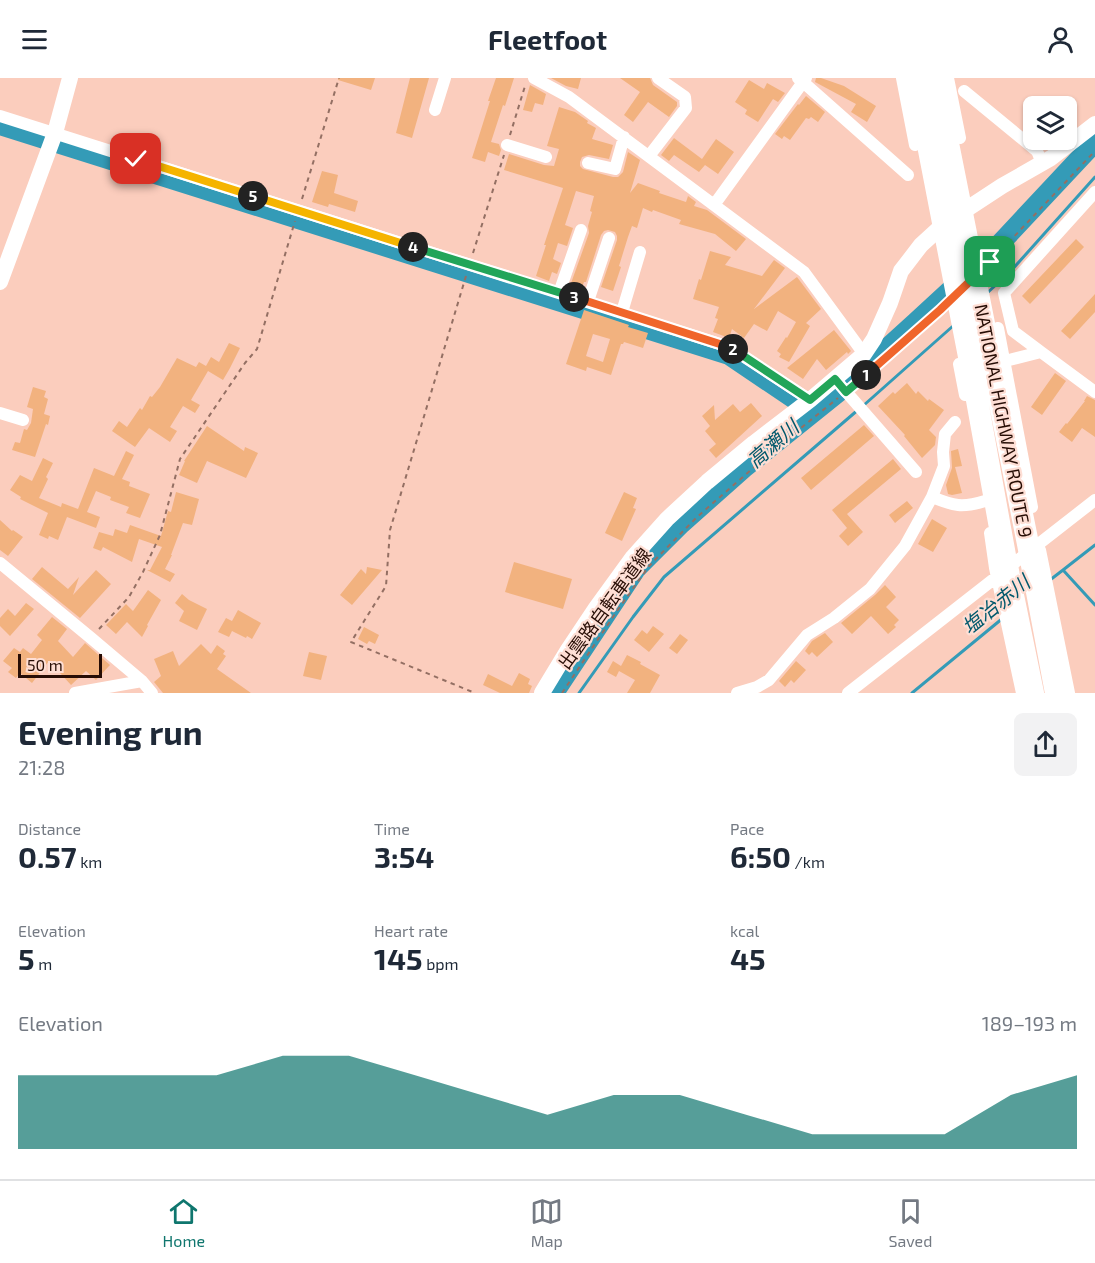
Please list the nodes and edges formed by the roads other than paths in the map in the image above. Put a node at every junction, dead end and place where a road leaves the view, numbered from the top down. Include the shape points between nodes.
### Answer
1 (70, 78) edge
2 (445, 78) edge
3 (534, 78) edge
4 (658, 78) edge
5 (948, 78) edge
6 (802, 79) edge
7 (916, 79) edge
8 (964, 91) dead end
9 (435, 110) dead end
10 (0, 116) edge
11 (1095, 124) edge
12 (55, 133) junction
13 (624, 137) junction
14 (960, 138) dead end
15 (507, 145) road end
16 (915, 145) dead end
17 (649, 156) junction
18 (546, 158) dead end
19 (588, 163) dead end
20 (1042, 163) junction
21 (908, 175) dead end
22 (1095, 192) edge
23 (714, 206) junction
24 (952, 218) junction
25 (581, 230) dead end
26 (609, 237) dead end
27 (640, 252) dead end
28 (0, 282) edge
29 (559, 293) junction
30 (588, 301) junction
31 (622, 312) junction
32 (990, 340) junction
33 (1041, 352) junction
34 (864, 354) junction
35 (964, 373) junction
36 (841, 385) junction
37 (1093, 387) edge
38 (810, 400) junction
39 (0, 413) edge
40 (22, 420) dead end
41 (955, 422) dead end
42 (916, 472) dead end
43 (932, 497) junction
44 (1095, 500) edge
45 (985, 501) junction
46 (0, 563) edge
47 (1001, 564) junction
48 (1016, 642) junction
49 (142, 681) junction
50 (1056, 687) edge
51 (75, 693) edge
52 (152, 693) edge
53 (542, 693) edge
54 (737, 693) edge
55 (848, 693) edge
56 (1022, 693) edge

1 - 12 street
2 - 9 street
3 - 13 street via 570,97
4 - 17 street via 685,97 686,108
5 - 14 street
6 - 21 street
6 - 23 street
7 - 16 street
7 - 24 highway, NATIONAL HIGHWAY ROUTE 9
8 - 20 street via 1037,151
10 - 12 street
11 - 20 street
12 - 28 street
12 - 29 street
13 - 17 street
13 - 19 street via 615,170
15 - 18 street
17 - 23 street
20 - 24 street
22 - 33 street via 1004,293 1013,331
23 - 34 street via 804,272
24 - 32 highway, NATIONAL HIGHWAY ROUTE 9
24 - 34 street via 921,245 901,271 878,330
25 - 29 street
26 - 30 street
27 - 31 street
29 - 30 street
30 - 31 street
31 - 38 street via 729,347
32 - 33 street
32 - 35 highway, NATIONAL HIGHWAY ROUTE 9
32 - 50 highway, NATIONAL HIGHWAY ROUTE 9 via 1033,540
33 - 37 street
34 - 36 street
35 - 45 street
35 - 47 highway, NATIONAL HIGHWAY ROUTE 9
36 - 38 street
36 - 42 street
38 - 53 street via 667,519 596,608
39 - 40 street
41 - 43 street via 945,434 944,466
43 - 45 street via 967,506
43 - 54 street via 905,546 870,589 807,635 768,680
44 - 55 street
45 - 47 street
46 - 49 street
47 - 48 highway, NATIONAL HIGHWAY ROUTE 9
48 - 50 highway, NATIONAL HIGHWAY ROUTE 9
48 - 56 street
49 - 51 street
49 - 52 street

